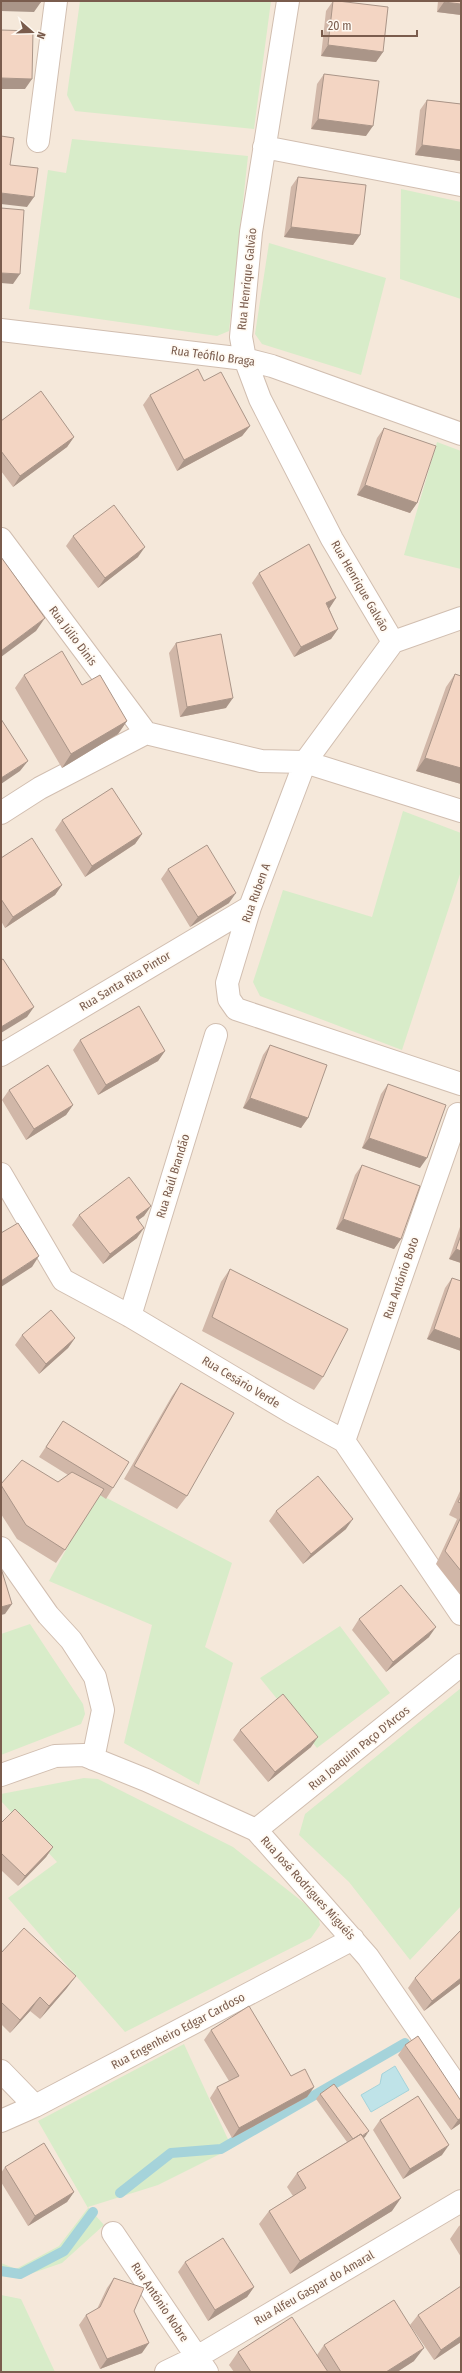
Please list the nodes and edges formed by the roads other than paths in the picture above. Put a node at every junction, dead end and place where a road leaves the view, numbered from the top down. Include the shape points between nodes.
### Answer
1 (56, 1) edge
2 (288, 1) edge
3 (38, 142) dead end
4 (264, 146) junction
5 (461, 186) edge
6 (1, 330) edge
7 (245, 359) junction
8 (461, 434) edge
9 (1, 539) edge
10 (461, 618) edge
11 (392, 642) junction
12 (146, 733) junction
13 (305, 762) junction
14 (461, 811) edge
15 (1, 813) edge
16 (250, 907) junction
17 (216, 1035) dead end
18 (1, 1055) edge
19 (461, 1084) edge
20 (458, 1114) dead end
21 (1, 1174) edge
22 (130, 1316) junction
23 (344, 1441) junction
24 (1, 1548) edge
25 (461, 1614) edge
26 (461, 1665) edge
27 (93, 1759) junction
28 (1, 1775) edge
29 (256, 1830) junction
30 (353, 1939) junction
31 (1, 2071) edge
32 (461, 2092) edge
33 (35, 2106) junction
34 (1, 2121) edge
35 (461, 2201) edge
36 (114, 2233) dead end
37 (202, 2364) edge
38 (166, 2372) edge

1 - 3 street
2 - 4 street, Rua Henrique Galvão
4 - 5 street
4 - 7 street, Rua Henrique Galvão via 242,318 241,337
6 - 7 street, Rua Teófilo Braga
7 - 8 street, Rua Teófilo Braga via 272,366
7 - 11 street, Rua Henrique Galvão via 260,399 332,539
9 - 12 street, Rua Júlio Dinis
10 - 11 street
11 - 13 street, Rua Ruben A
12 - 13 street via 260,761
12 - 15 street via 40,788
13 - 14 street
13 - 16 street, Rua Ruben A
16 - 18 street, Rua Santa Rita Pintor
16 - 19 street, Rua Ruben A via 227,983 229,999 236,1009
17 - 22 street, Rua Raúl Brandão
20 - 23 street, Rua António Boto
21 - 22 street, Rua Cesário Verde via 63,1280
22 - 23 street, Rua Cesário Verde
23 - 25 street, Rua Cesário Verde
24 - 27 street via 95,1677 103,1710
26 - 29 street, Rua Joaquim Paço D'Arcos
27 - 28 street, Rua José Rodrigues Miguéis via 84,1755 55,1756
27 - 29 street, Rua José Rodrigues Miguéis
29 - 30 street, Rua José Rodrigues Miguéis
30 - 32 street, Rua José Rodrigues Miguéis
30 - 33 street, Rua Engenheiro Edgar Cardoso
31 - 33 street
33 - 34 street, Rua Engenheiro Edgar Cardoso
35 - 37 street, Rua Alfeu Gaspar do Amaral
36 - 37 street, Rua António Nobre
37 - 38 street, Rua Alfeu Gaspar do Amaral

